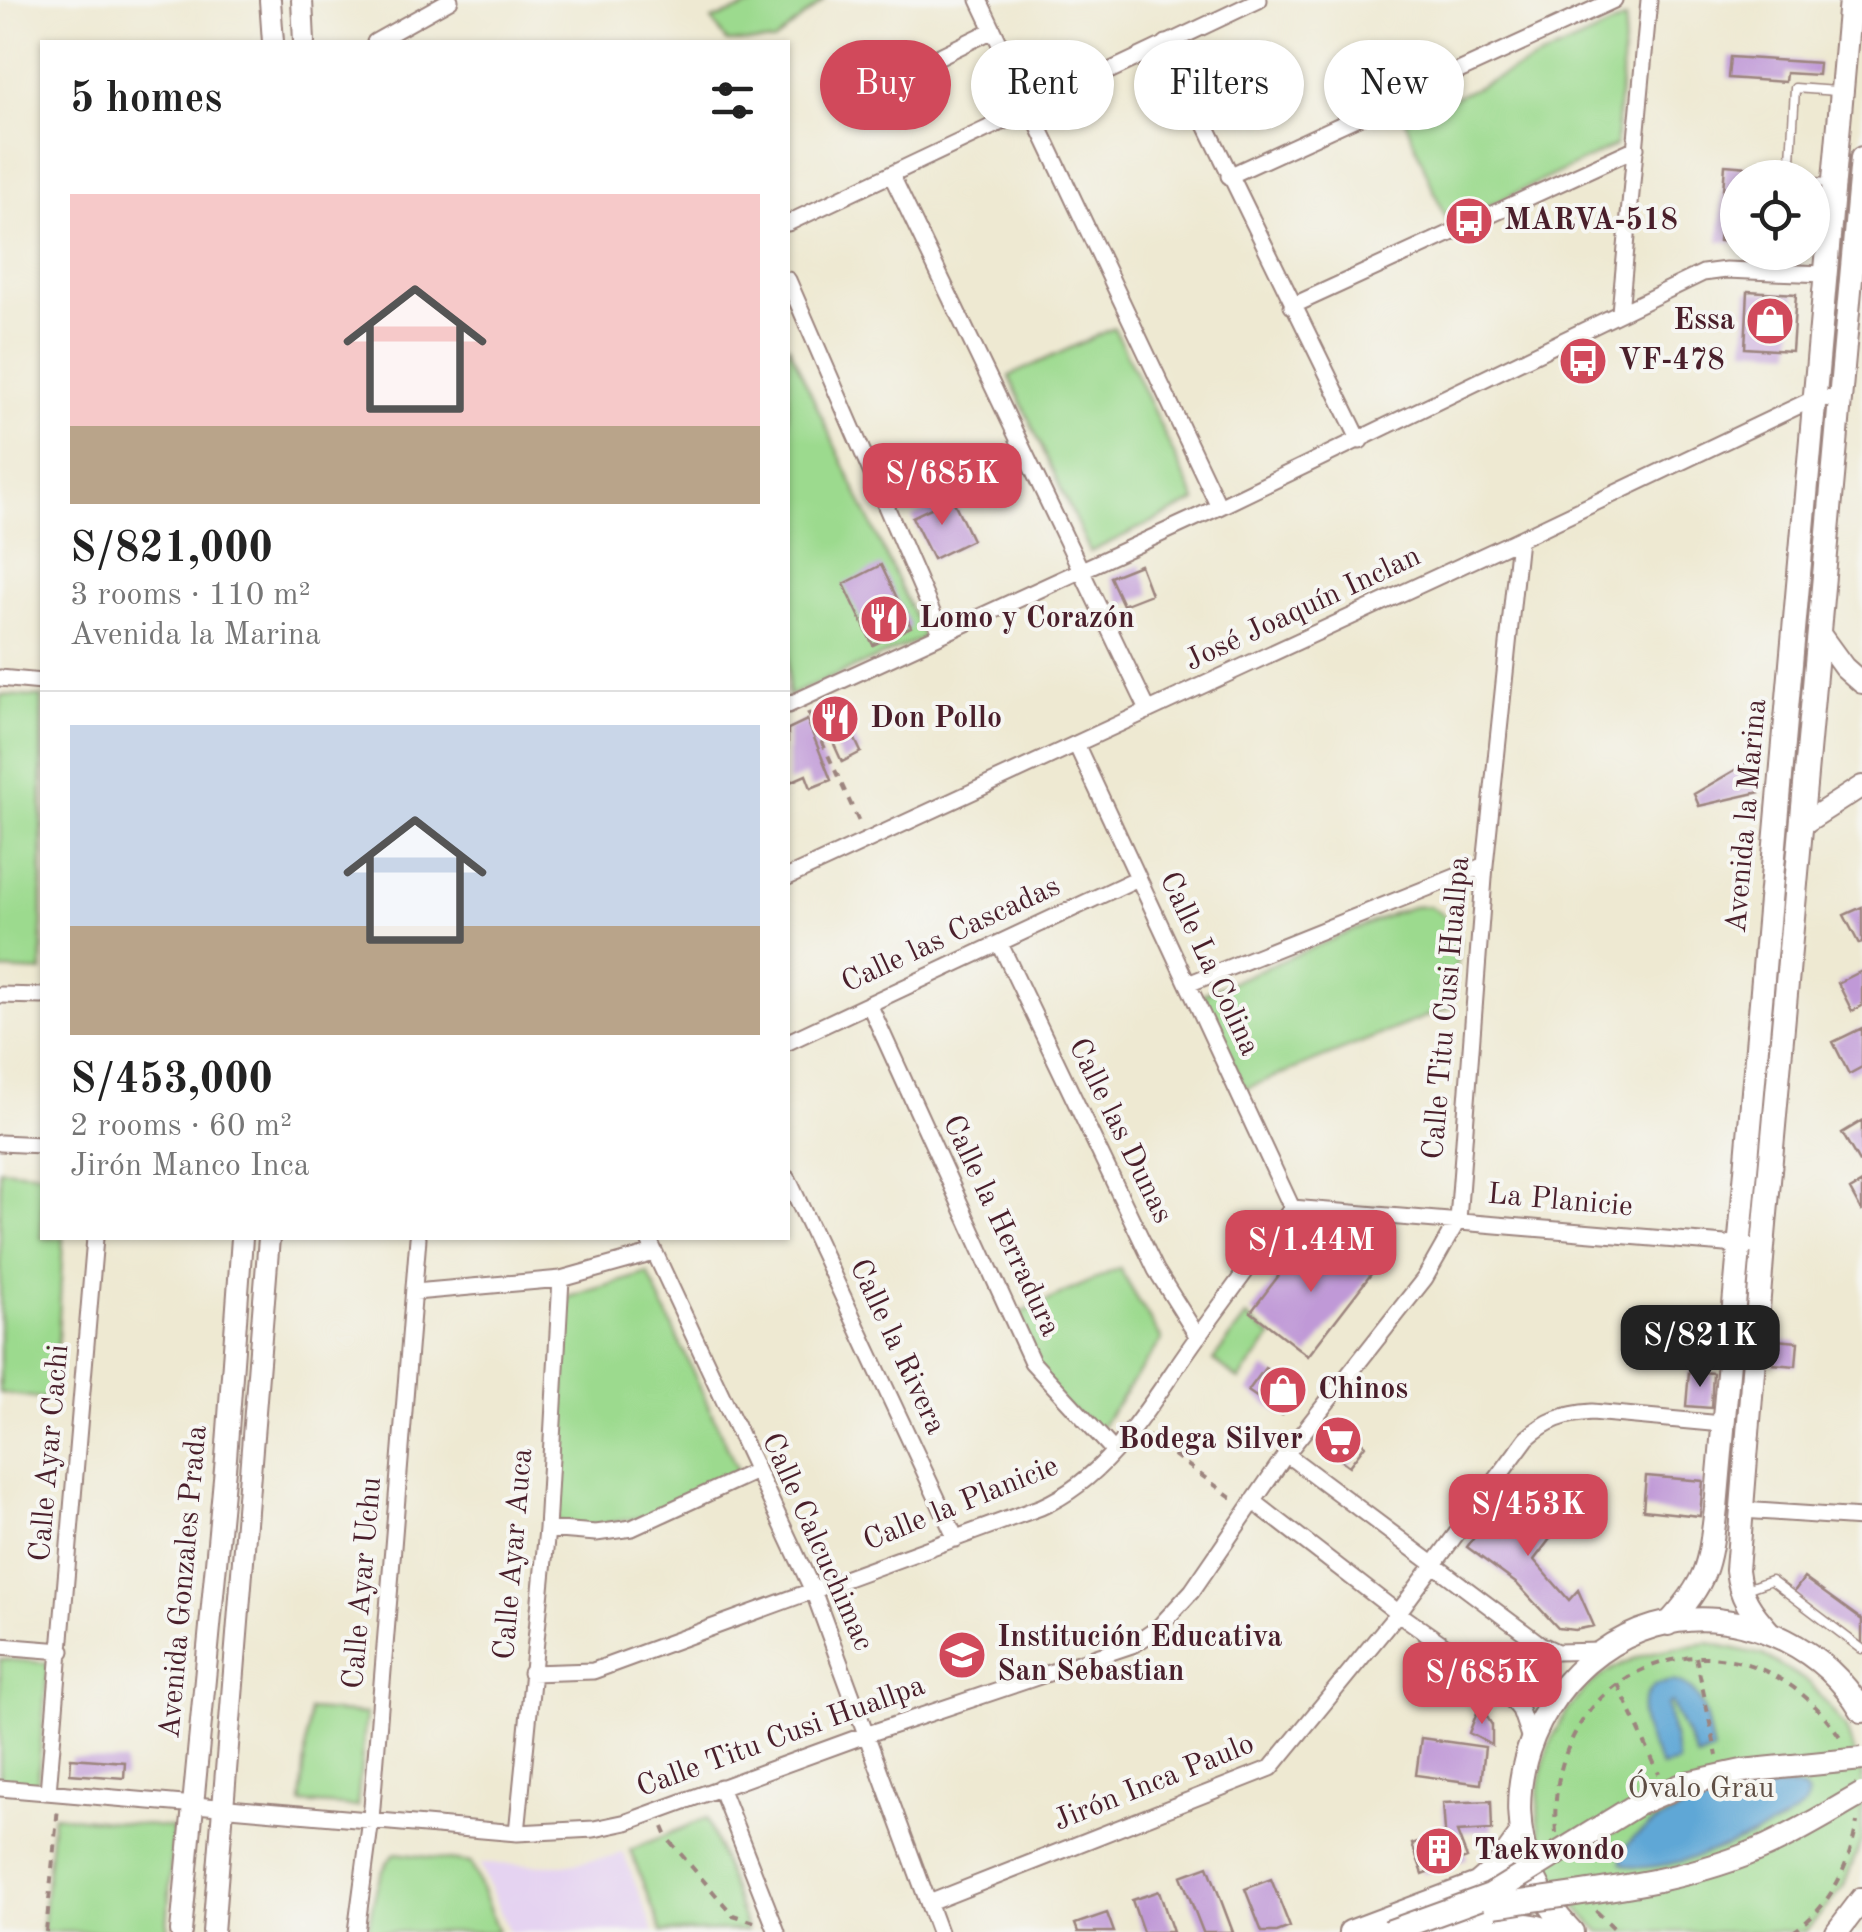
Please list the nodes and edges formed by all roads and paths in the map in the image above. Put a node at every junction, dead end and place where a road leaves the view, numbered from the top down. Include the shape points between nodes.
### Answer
1 (270, 0) edge
2 (302, 0) edge
3 (416, 0) edge
4 (450, 0) edge
5 (979, 0) edge
6 (1259, 0) edge
7 (1614, 0) edge
8 (1649, 0) edge
9 (1850, 0) edge
10 (417, 18) junction
11 (994, 30) junction
12 (272, 40) edge
13 (304, 40) edge
14 (378, 40) edge
15 (999, 40) edge
16 (1172, 40) edge
17 (951, 51) edge
18 (1841, 92) junction
19 (983, 130) edge
20 (1042, 130) edge
21 (1207, 130) edge
22 (1636, 148) junction
23 (1862, 158) edge
24 (1791, 160) edge
25 (1828, 160) edge
26 (891, 174) junction
27 (1229, 176) junction
28 (790, 222) edge
29 (1826, 270) edge
30 (1826, 274) junction
31 (790, 285) edge
32 (1292, 306) junction
33 (1620, 312) junction
34 (1815, 398) junction
35 (1842, 400) junction
36 (1360, 441) junction
37 (1220, 508) junction
38 (1519, 540) junction
39 (1082, 568) junction
40 (941, 633) junction
41 (1820, 634) junction
42 (0, 678) edge
43 (40, 682) edge
44 (1862, 682) edge
45 (795, 702) edge
46 (1148, 710) junction
47 (1076, 744) junction
48 (1862, 786) edge
49 (1804, 824) junction
50 (868, 840) junction
51 (1485, 866) junction
52 (790, 875) edge
53 (1138, 878) junction
54 (1000, 944) junction
55 (1188, 984) junction
56 (0, 994) edge
57 (40, 996) edge
58 (869, 1004) junction
59 (790, 1041) edge
60 (0, 1143) edge
61 (40, 1145) edge
62 (790, 1183) edge
63 (1292, 1208) junction
64 (1458, 1220) junction
65 (95, 1240) edge
66 (242, 1240) edge
67 (268, 1240) edge
68 (418, 1240) edge
69 (651, 1245) edge
70 (1751, 1246) junction
71 (560, 1279) junction
72 (415, 1292) junction
73 (1198, 1337) junction
74 (1722, 1424) junction
75 (1134, 1426) junction
76 (1114, 1451) junction
77 (1286, 1454) junction
78 (756, 1470) junction
79 (1253, 1501) junction
80 (1742, 1510) junction
81 (1862, 1518) edge
82 (548, 1530) junction
83 (956, 1538) junction
84 (1431, 1566) junction
85 (1740, 1591) junction
86 (814, 1593) junction
87 (1398, 1613) junction
88 (1668, 1624) junction
89 (1769, 1632) junction
90 (0, 1646) edge
91 (1862, 1649) edge
92 (62, 1651) junction
93 (1600, 1652) junction
94 (1696, 1657) junction
95 (531, 1673) junction
96 (1618, 1684) junction
97 (1860, 1705) edge
98 (868, 1734) junction
99 (1530, 1739) junction
100 (1841, 1740) dead end
101 (1862, 1759) edge
102 (1718, 1760) dead end
103 (1661, 1778) dead end
104 (720, 1786) junction
105 (0, 1788) edge
106 (54, 1793) junction
107 (1860, 1803) edge
108 (194, 1806) junction
109 (222, 1808) junction
110 (657, 1810) junction
111 (372, 1819) junction
112 (517, 1833) junction
113 (1521, 1834) junction
114 (1556, 1836) dead end
115 (1862, 1899) edge
116 (928, 1903) junction
117 (1588, 1904) dead end
118 (767, 1928) edge
119 (46, 1932) edge
120 (181, 1932) edge
121 (213, 1932) edge
122 (356, 1932) edge
123 (940, 1932) edge
124 (1350, 1932) edge
125 (1388, 1932) edge
126 (1428, 1932) edge
127 (1480, 1932) edge
128 (1552, 1932) edge
129 (1572, 1932) edge
130 (1618, 1932) edge
131 (1792, 1932) edge
132 (1837, 1932) edge

1 - 12 street
2 - 13 street
3 - 10 street
4 - 10 street
5 - 11 street
6 - 16 street
7 - 27 street
8 - 22 street
9 - 18 main road, Avenida la Marina
10 - 14 street
11 - 15 street
11 - 17 street
18 - 24 lane via 1795,88
18 - 25 main road, Avenida la Marina
19 - 26 street
20 - 37 street
21 - 27 street
22 - 32 street
22 - 33 street
23 - 35 main road, Avenida la Marina
26 - 28 street
26 - 39 street
27 - 32 street
29 - 30 main road, Avenida la Marina
30 - 33 street via 1708,272
30 - 34 main road, Avenida la Marina
31 - 40 street
32 - 36 street
33 - 36 street
34 - 35 street, José Joaquín Inclan
34 - 38 street, José Joaquín Inclan
34 - 70 main road, Avenida la Marina
35 - 41 main road, Avenida la Marina
36 - 37 street
37 - 39 street
38 - 46 street, José Joaquín Inclan
38 - 51 street, Calle Titu Cusi Huallpa
39 - 40 street
39 - 46 street
40 - 45 street
41 - 44 street
41 - 49 main road, Avenida la Marina
42 - 43 street
45 - 50 path
46 - 47 street, José Joaquín Inclan
47 - 50 street, José Joaquín Inclan
47 - 53 street, Calle La Colina
48 - 49 street
49 - 70 main road, Avenida la Marina
50 - 52 street, José Joaquín Inclan
51 - 55 street
51 - 64 street, Calle Titu Cusi Huallpa
53 - 54 street, Calle las Cascadas
53 - 55 street, Calle La Colina
54 - 58 street, Calle las Cascadas
54 - 73 street, Calle las Dunas via 1156,1270
55 - 63 street, Calle La Colina
56 - 57 street
58 - 59 street, Calle las Cascadas
58 - 76 street, Calle la Herradura via 1032,1362
60 - 61 street
62 - 83 street, Calle la Rivera
63 - 64 street, La Planicie
63 - 73 street, Calle la Planicie
64 - 70 street, La Planicie
64 - 77 street, Calle Titu Cusi Huallpa via 1425,1278
65 - 92 street, Calle Ayar Cachi
66 - 108 street, Avenida Gonzales Prada
67 - 109 street, Avenida Gonzales Prada
68 - 72 street, Calle Ayar Uchu
69 - 71 street
69 - 78 street, Calle Calcuchimac
70 - 74 main road, Avenida la Marina
70 - 80 main road, Avenida la Marina
71 - 72 street
71 - 82 street, Calle Ayar Auca
72 - 111 street, Calle Ayar Uchu
73 - 75 street, Calle la Planicie
74 - 84 street, Jirón Inca Paulo via 1592,1412 1543,1424
74 - 88 main road, Avenida la Marina via 1710,1559 1702,1582
75 - 76 street, Calle la Planicie
75 - 79 path via 1231,1496
76 - 83 street, Calle la Planicie via 1060,1499
77 - 79 street, Calle Titu Cusi Huallpa
77 - 84 street
78 - 82 street via 632,1528
78 - 86 street, Calle Calcuchimac
79 - 87 street
79 - 98 street, Calle Titu Cusi Huallpa via 1192,1591 1134,1644
80 - 81 street
80 - 85 main road, Avenida la Marina
82 - 95 street, Calle Ayar Auca
83 - 86 street, Calle la Planicie
84 - 87 street, Jirón Inca Paulo
84 - 93 street via 1540,1644 1557,1652
85 - 89 main road
85 - 91 lane via 1771,1580
86 - 95 street, Calle la Planicie via 593,1671
86 - 98 street, Calle Calcuchimac
87 - 99 street via 1498,1683 1520,1710
87 - 116 street, Jirón Inca Paulo via 1271,1768
88 - 89 main road via 1702,1620
88 - 93 main road
89 - 97 main road via 1803,1649
90 - 92 street
92 - 106 street, Calle Ayar Cachi
93 - 99 main road via 1547,1705
94 - 96 path via 1668,1661
94 - 100 path via 1731,1659 1796,1686
94 - 102 path
95 - 112 street, Calle Ayar Auca
96 - 103 path
96 - 114 path via 1572,1736 1554,1802
98 - 104 street, Calle Titu Cusi Huallpa
98 - 116 street, Calle Calcuchimac
99 - 113 main road via 1522,1770
101 - 125 main road, bridge via 1686,1783 1638,1804 1490,1895
104 - 110 street, Calle Titu Cusi Huallpa
104 - 118 street
105 - 106 street, Calle Titu Cusi Huallpa
106 - 108 street, Calle Titu Cusi Huallpa
106 - 119 path
107 - 126 main road, bridge via 1720,1864 1634,1886 1494,1906
107 - 131 path via 1852,1853 1834,1890
108 - 109 street, Calle Titu Cusi Huallpa
108 - 120 street, Avenida Gonzales Prada
109 - 111 street, Calle Titu Cusi Huallpa
109 - 121 street, Avenida Gonzales Prada
110 - 112 street, Calle Titu Cusi Huallpa via 604,1827
110 - 118 path via 668,1839 733,1915
111 - 112 street, Calle Titu Cusi Huallpa
111 - 122 street, Calle Ayar Uchu
113 - 124 main road via 1476,1884
113 - 129 main road via 1536,1882
115 - 132 main road
116 - 123 street, Calle Calcuchimac
117 - 130 path
127 - 128 main road via 1522,1924

